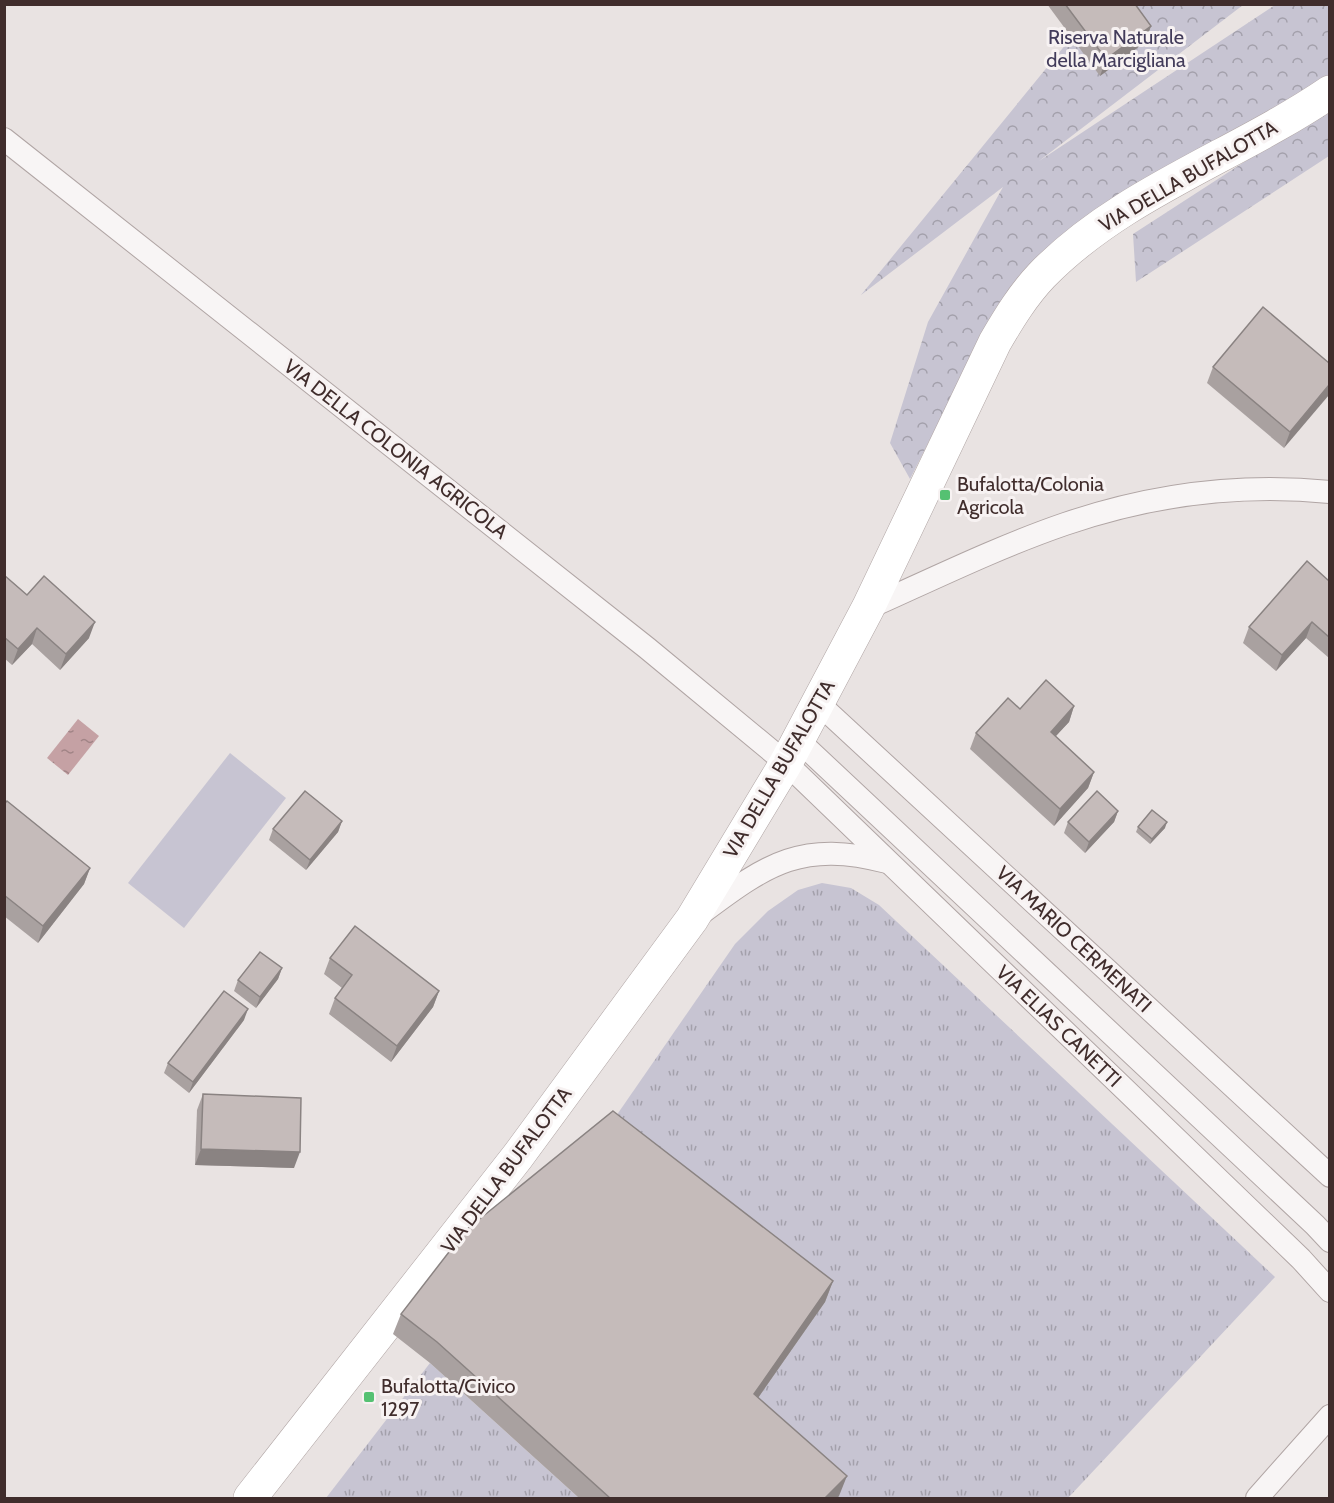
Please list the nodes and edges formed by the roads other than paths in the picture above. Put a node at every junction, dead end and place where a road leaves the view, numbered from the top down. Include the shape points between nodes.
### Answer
1 (1329, 92) edge
2 (4, 139) edge
3 (1329, 492) edge
4 (868, 608) junction
5 (818, 703) junction
6 (792, 751) junction
7 (889, 862) junction
8 (692, 920) junction
9 (1161, 1080) junction
10 (1140, 1103) junction
11 (1329, 1176) edge
12 (1329, 1241) edge
13 (1329, 1291) edge
14 (1329, 1416) edge
15 (1270, 1494) edge
16 (250, 1498) edge

1 - 4 street, VIA DELLA BUFALOTTA via 1124,210 1077,243 1042,276 995,342
2 - 6 street, VIA DELLA COLONIA AGRICOLA via 638,640
3 - 4 street via 1224,491 1118,509 1027,539
4 - 5 street, VIA DELLA BUFALOTTA
5 - 6 street, VIA DELLA BUFALOTTA
5 - 11 street, VIA MARIO CERMENATI
6 - 7 street, VIA ELIAS CANETTI
6 - 8 street, VIA DELLA BUFALOTTA
6 - 9 street, VIA ELIAS CANETTI
7 - 8 street via 830,853 807,854 764,870
7 - 10 street, VIA ELIAS CANETTI
8 - 16 street, VIA DELLA BUFALOTTA via 518,1156
9 - 10 street
9 - 12 street, VIA ELIAS CANETTI
10 - 13 street, VIA ELIAS CANETTI
14 - 15 street

